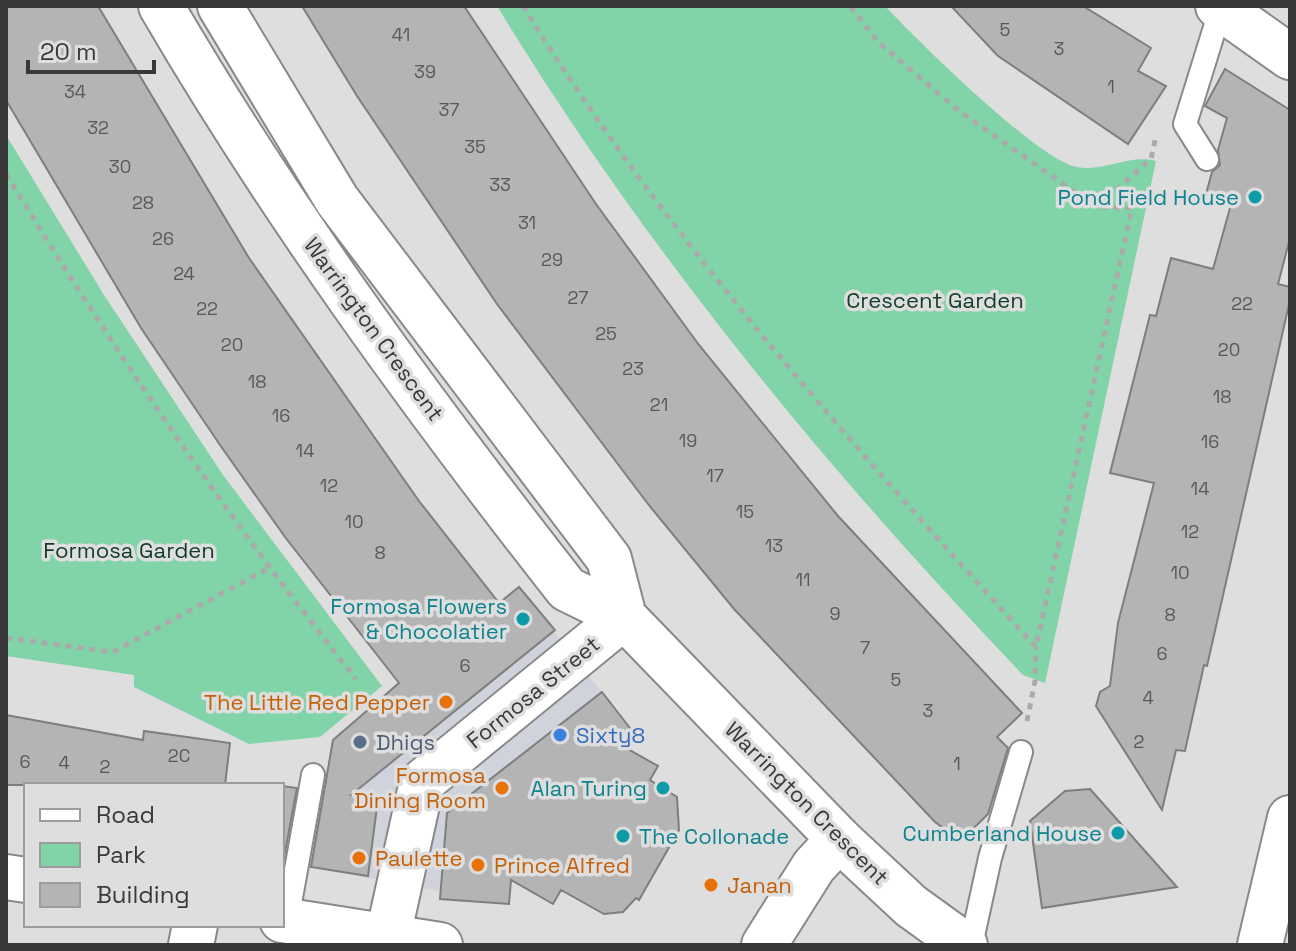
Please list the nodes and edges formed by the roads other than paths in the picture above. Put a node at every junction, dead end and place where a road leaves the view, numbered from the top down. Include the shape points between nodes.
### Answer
1 (161, 6) edge
2 (220, 6) edge
3 (1220, 7) edge
4 (1290, 57) edge
5 (1207, 159) dead end
6 (624, 617) junction
7 (1021, 752) road end
8 (313, 775) dead end
9 (1290, 818) edge
10 (839, 839) junction
11 (284, 920) edge
12 (388, 941) edge
13 (440, 945) edge
14 (764, 945) edge
15 (968, 945) edge
16 (1260, 945) edge

1 - 6 street, Warrington Crescent via 221,110 523,533 567,589
2 - 6 street, Warrington Crescent via 337,200 609,559
3 - 4 street
3 - 5 lane via 1185,124
6 - 10 street, Warrington Crescent
6 - 12 street, Formosa Street via 422,782
7 - 15 lane
8 - 11 lane
9 - 16 street
10 - 14 street via 814,866
10 - 15 street, Warrington Crescent via 911,906
11 - 12 street
12 - 13 street

